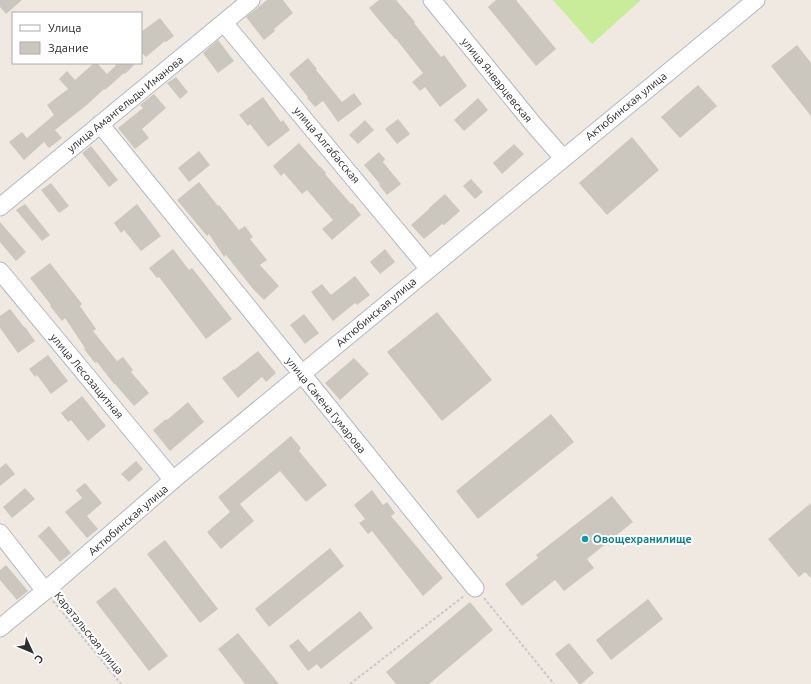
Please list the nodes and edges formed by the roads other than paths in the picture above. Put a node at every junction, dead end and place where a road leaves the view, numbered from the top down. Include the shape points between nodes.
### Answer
1 (251, 0) edge
2 (432, 0) edge
3 (756, 0) edge
4 (224, 23) junction
5 (100, 124) junction
6 (563, 158) junction
7 (0, 207) edge
8 (429, 269) junction
9 (0, 272) edge
10 (302, 374) junction
11 (173, 480) junction
12 (0, 533) edge
13 (475, 588) road end
14 (45, 591) junction
15 (0, 628) edge

1 - 4 street, улица Амангельды Иманова
2 - 6 street, улица Январцевская
3 - 6 street, Актюбинская улица
4 - 5 street, улица Амангельды Иманова
4 - 8 street, улица Алгабасская
5 - 7 street, улица Амангельды Иманова
5 - 10 street, улица Сакена Гумарова
6 - 8 street, Актюбинская улица
8 - 10 street, Актюбинская улица
9 - 11 street, улица Лесозащитная
10 - 11 street, Актюбинская улица
10 - 13 street, улица Сакена Гумарова
11 - 14 street, Актюбинская улица
12 - 14 street
14 - 15 street, Актюбинская улица

